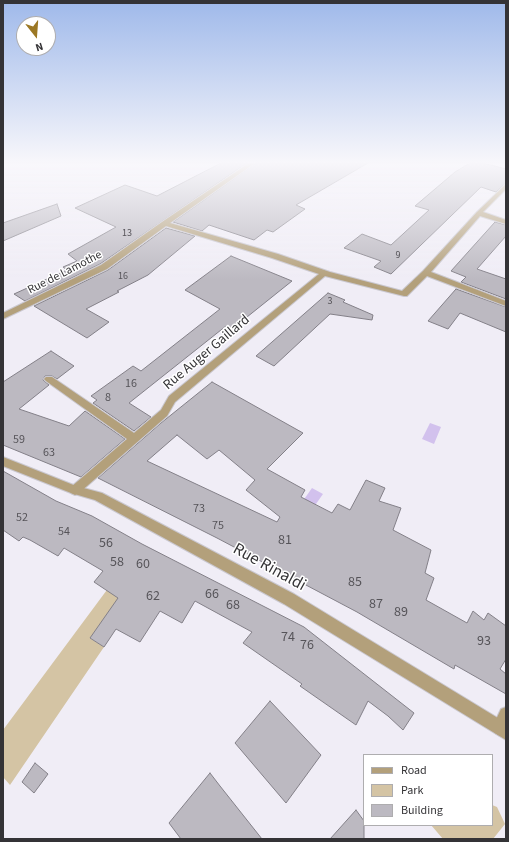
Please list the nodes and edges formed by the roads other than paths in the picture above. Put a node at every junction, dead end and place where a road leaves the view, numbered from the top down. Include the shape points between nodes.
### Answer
1 (195, 202) edge
2 (490, 202) edge
3 (479, 213) junction
4 (506, 222) edge
5 (164, 224) junction
6 (324, 273) junction
7 (426, 273) junction
8 (506, 304) edge
9 (3, 316) edge
10 (49, 379) dead end
11 (134, 439) junction
12 (3, 461) edge
13 (75, 490) junction
14 (506, 714) edge
15 (503, 730) edge

1 - 5 street, Rue de Lamothe
2 - 3 street
3 - 4 street
3 - 7 street
5 - 6 street
5 - 9 street, Rue de Lamothe via 104,267
6 - 7 street via 404,294
6 - 11 street, Rue Auger Gaillard via 172,399 164,413
7 - 8 street
10 - 11 street
11 - 13 street, Rue Auger Gaillard
12 - 13 street, Rue Rinaldi
13 - 15 street, Rue Rinaldi via 98,496 289,599
14 - 15 street

